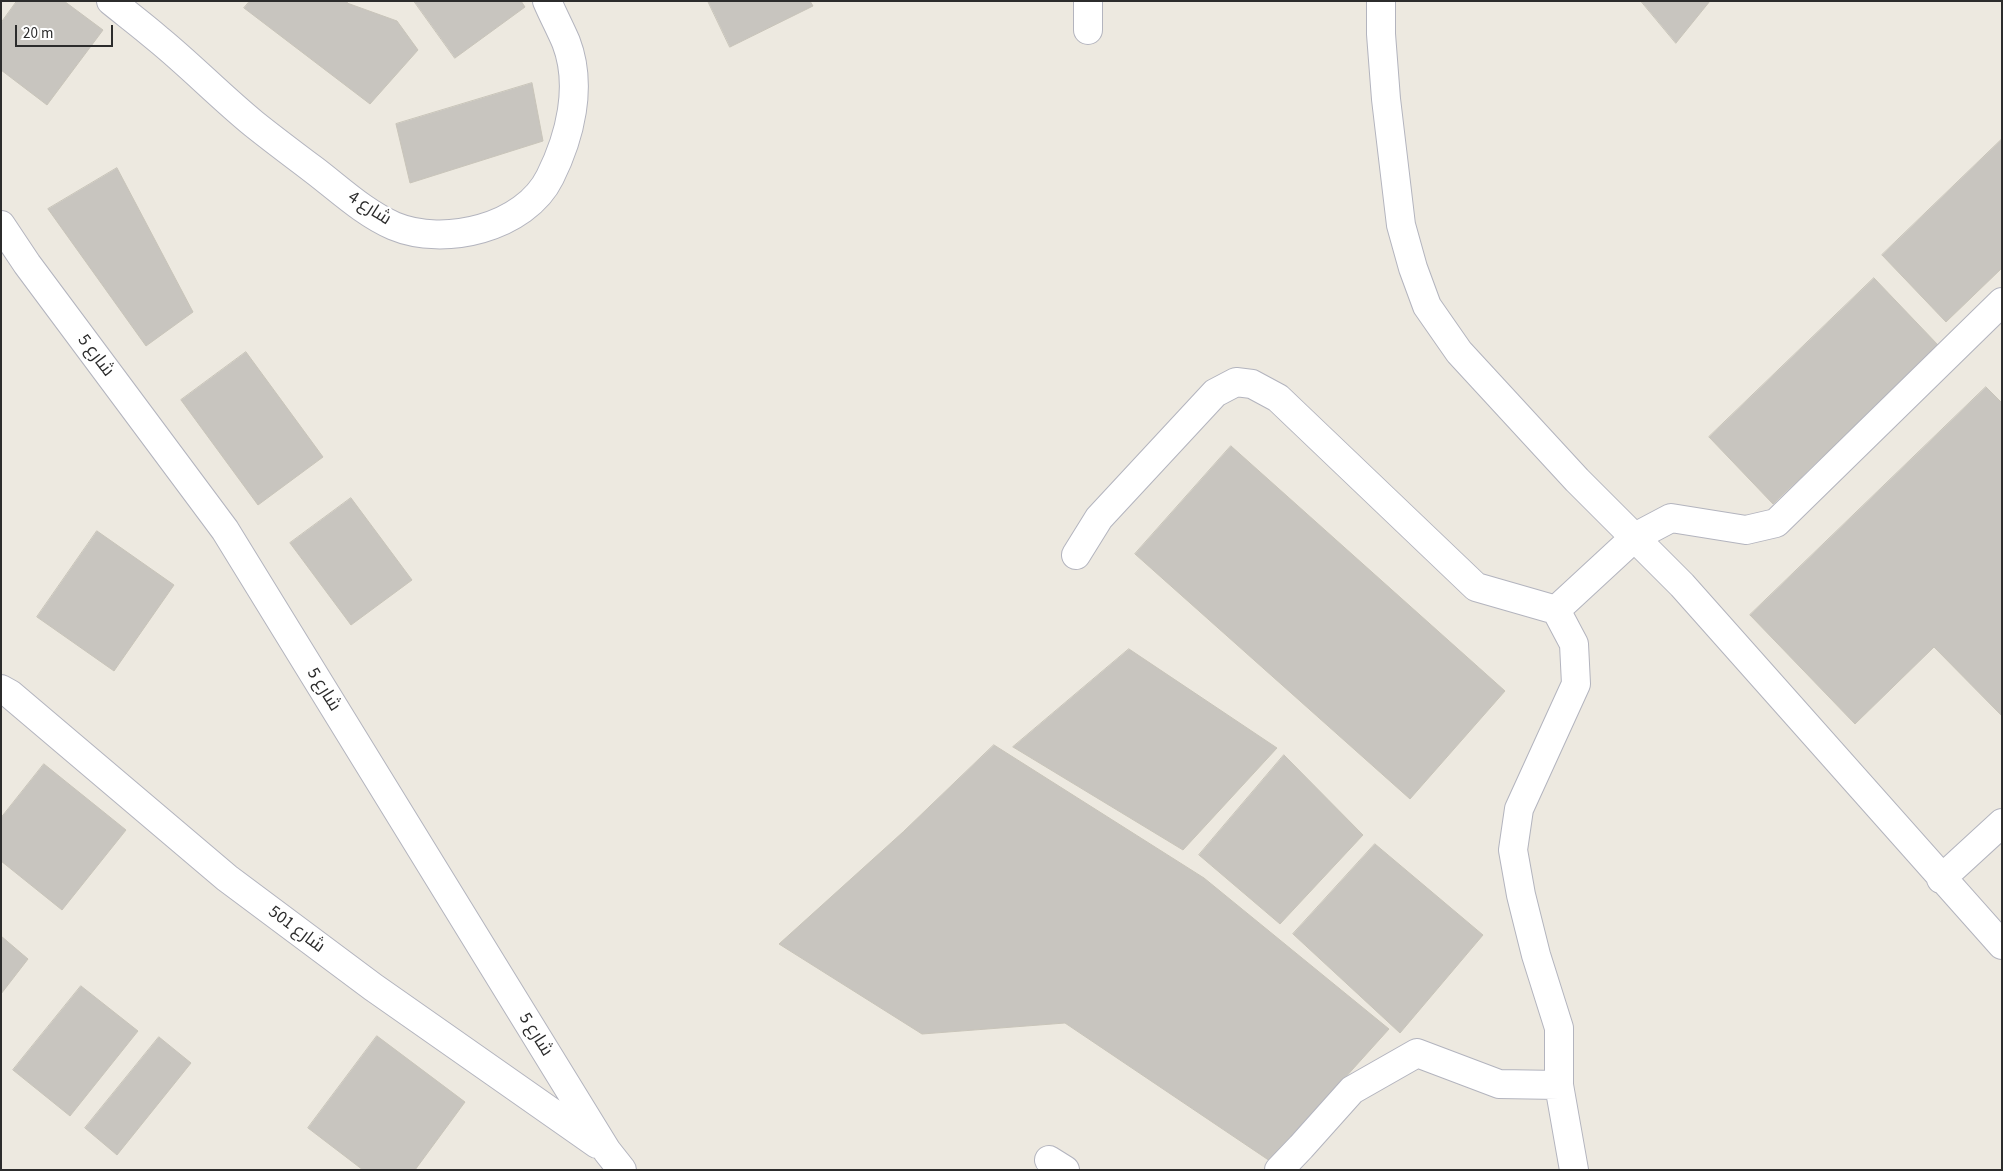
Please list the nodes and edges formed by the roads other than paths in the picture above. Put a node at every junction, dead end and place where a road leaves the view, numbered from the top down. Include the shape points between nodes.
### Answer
1 (111, 1) edge
2 (547, 1) edge
3 (1088, 1) edge
4 (1381, 1) edge
5 (1088, 30) dead end
6 (1, 225) edge
7 (2002, 302) edge
8 (1635, 537) junction
9 (1076, 555) dead end
10 (1556, 610) junction
11 (1, 689) edge
12 (2002, 823) edge
13 (1941, 879) junction
14 (2002, 946) edge
15 (1559, 1085) junction
16 (614, 1160) edge
17 (1279, 1170) edge
18 (1574, 1170) edge

1 - 2 street, شارع 4 via 254,123 372,214 396,227 436,234 468,232 509,219 528,205 548,182 559,160 574,102 572,71 566,44
3 - 5 street
4 - 8 street via 1386,99 1401,224 1427,306 1459,352
6 - 16 street, شارع 5 via 225,530
7 - 8 street via 1776,523 1746,530 1671,518
8 - 10 street
8 - 13 street
9 - 10 street via 1099,518 1215,393 1236,382 1252,384 1278,398 1476,587
10 - 15 street via 1574,644 1576,684 1519,809 1513,850 1536,955 1559,1028
11 - 16 street, شارع 501 via 226,878
12 - 13 street
13 - 14 street
15 - 17 street via 1499,1084 1417,1054 1352,1090
15 - 18 street

